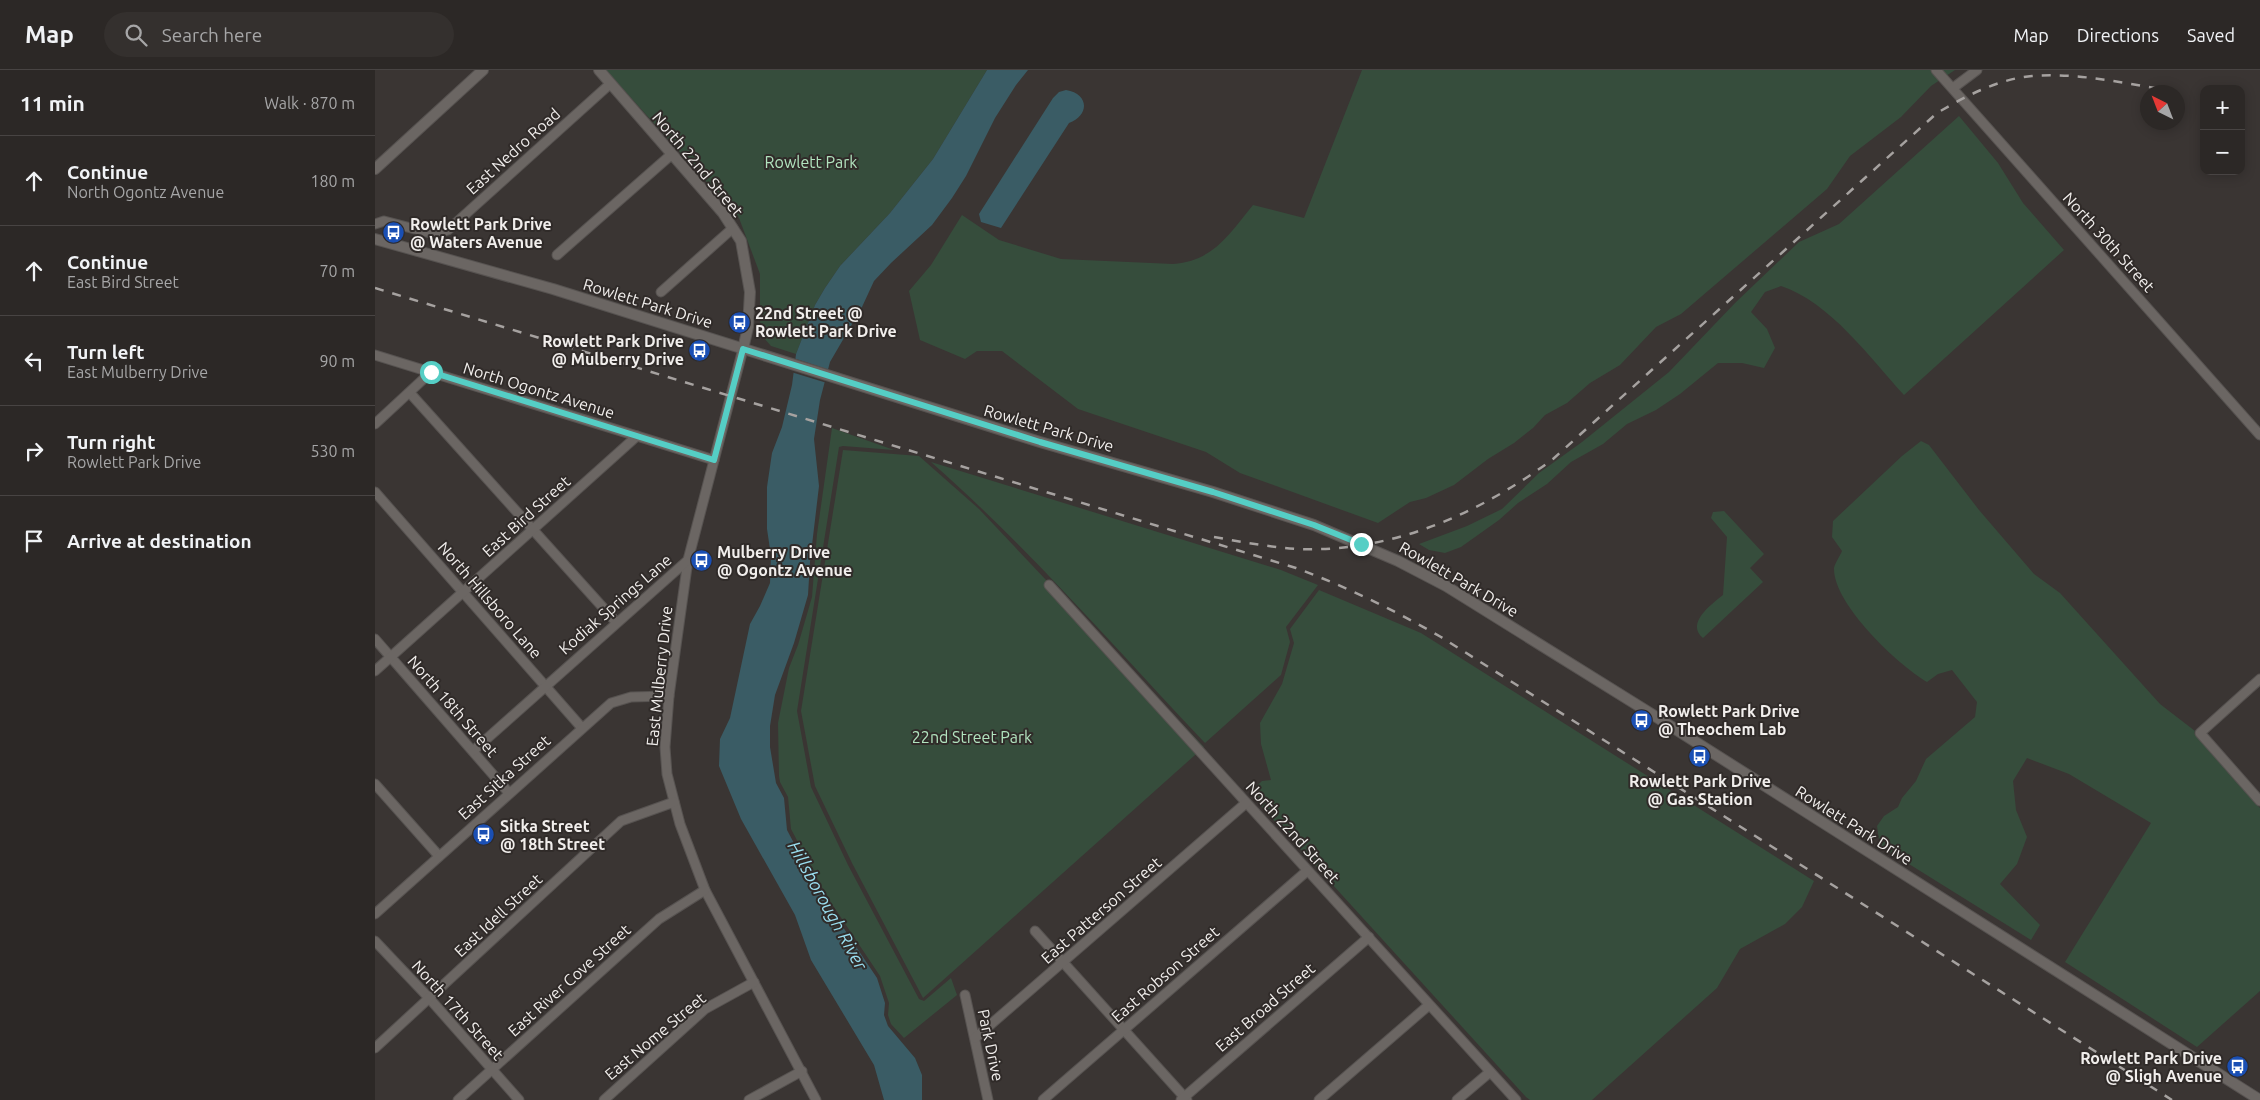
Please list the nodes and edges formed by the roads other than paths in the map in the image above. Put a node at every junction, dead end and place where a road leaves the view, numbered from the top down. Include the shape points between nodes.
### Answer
1 (483, 70) edge
2 (599, 70) edge
3 (1936, 70) edge
4 (1977, 70) edge
5 (610, 84) junction
6 (1953, 88) junction
7 (672, 154) junction
8 (375, 169) edge
9 (375, 224) edge
10 (733, 228) junction
11 (375, 239) edge
12 (557, 256) dead end
13 (661, 292) dead end
14 (743, 349) junction
15 (375, 355) edge
16 (431, 372) junction
17 (410, 393) junction
18 (375, 424) edge
19 (2260, 435) edge
20 (637, 436) junction
21 (714, 460) junction
22 (375, 492) edge
23 (534, 529) junction
24 (688, 560) junction
25 (1049, 585) dead end
26 (464, 593) junction
27 (616, 622) junction
28 (375, 639) edge
29 (391, 657) junction
30 (375, 671) edge
31 (2260, 679) edge
32 (545, 686) junction
33 (669, 696) junction
34 (582, 728) junction
35 (473, 751) junction
36 (375, 784) edge
37 (509, 793) junction
38 (674, 802) junction
39 (1246, 802) junction
40 (2260, 802) edge
41 (439, 856) junction
42 (1307, 871) junction
43 (705, 890) junction
44 (375, 914) edge
45 (1035, 932) dead end
46 (1369, 937) junction
47 (375, 941) edge
48 (1063, 963) junction
49 (754, 982) junction
50 (965, 995) dead end
51 (429, 998) junction
52 (1429, 1005) junction
53 (1124, 1030) junction
54 (975, 1038) junction
55 (375, 1048) edge
56 (492, 1070) junction
57 (803, 1071) junction
58 (1490, 1072) junction
59 (1184, 1099) edge
60 (2257, 1099) edge
61 (458, 1100) edge
62 (519, 1100) edge
63 (604, 1100) edge
64 (749, 1100) edge
65 (816, 1100) edge
66 (988, 1100) edge
67 (1043, 1100) edge
68 (1319, 1100) edge
69 (1457, 1100) edge
70 (1516, 1100) edge

1 - 8 street
2 - 5 street, North 22nd Street
3 - 6 street, North 30th Street
4 - 6 street
5 - 7 street, North 22nd Street
5 - 9 street, East Nedro Road via 448,230 434,234 384,221
6 - 19 street, North 30th Street
7 - 10 street, North 22nd Street
7 - 12 street
10 - 13 street
10 - 14 street, North 22nd Street via 741,241 750,292
11 - 14 street, Rowlett Park Drive via 553,289
14 - 21 street, East Mulberry Drive
14 - 60 street, Rowlett Park Drive via 1273,511 1398,561 1446,586 1651,713
15 - 16 street, North Ogontz Avenue
16 - 17 street
16 - 20 street, North Ogontz Avenue
17 - 18 street
17 - 23 street
20 - 21 street
20 - 23 street, East Bird Street
21 - 24 street, East Mulberry Drive
22 - 26 street, North Hillsboro Lane
23 - 26 street, East Bird Street
23 - 27 street
24 - 27 street, Kodiak Springs Lane
24 - 33 street, East Mulberry Drive
25 - 39 street, North 22nd Street
26 - 29 street, East Bird Street
26 - 32 street, North Hillsboro Lane
27 - 32 street, Kodiak Springs Lane
28 - 29 street, North 18th Street
29 - 30 street, East Bird Street
29 - 35 street, North 18th Street
31 - 40 street via 2200,733
32 - 34 street, North Hillsboro Lane
32 - 35 street, Kodiak Springs Lane
33 - 34 street, East Sitka Street via 631,697 611,703
33 - 38 street, East Mulberry Drive via 665,748
34 - 37 street, East Sitka Street
35 - 37 street, North 18th Street
36 - 41 street
37 - 41 street, East Sitka Street
38 - 43 street, East Mulberry Drive
38 - 51 street, East Idell Street via 621,821
39 - 42 street, North 22nd Street
39 - 48 street, East Patterson Street
41 - 44 street, East Sitka Street
42 - 46 street, North 22nd Street
42 - 53 street, East Robson Street
43 - 49 street, East Mulberry Drive
43 - 56 street, East River Cove Street via 659,919
45 - 48 street
46 - 52 street, North 22nd Street
46 - 59 street, East Broad Street
47 - 51 street, North 17th Street
48 - 53 street
48 - 54 street, East Patterson Street
49 - 57 street, East Mulberry Drive
49 - 63 street, East Nome Street via 705,1009
50 - 54 street, Park Drive
51 - 55 street, East Idell Street
51 - 56 street, North 17th Street
52 - 58 street, North 22nd Street
52 - 68 street
53 - 59 street
53 - 67 street, East Robson Street
54 - 66 street, Park Drive
56 - 61 street, East River Cove Street
56 - 62 street, North 17th Street
57 - 64 street
57 - 65 street, East Mulberry Drive
58 - 69 street
58 - 70 street, North 22nd Street

